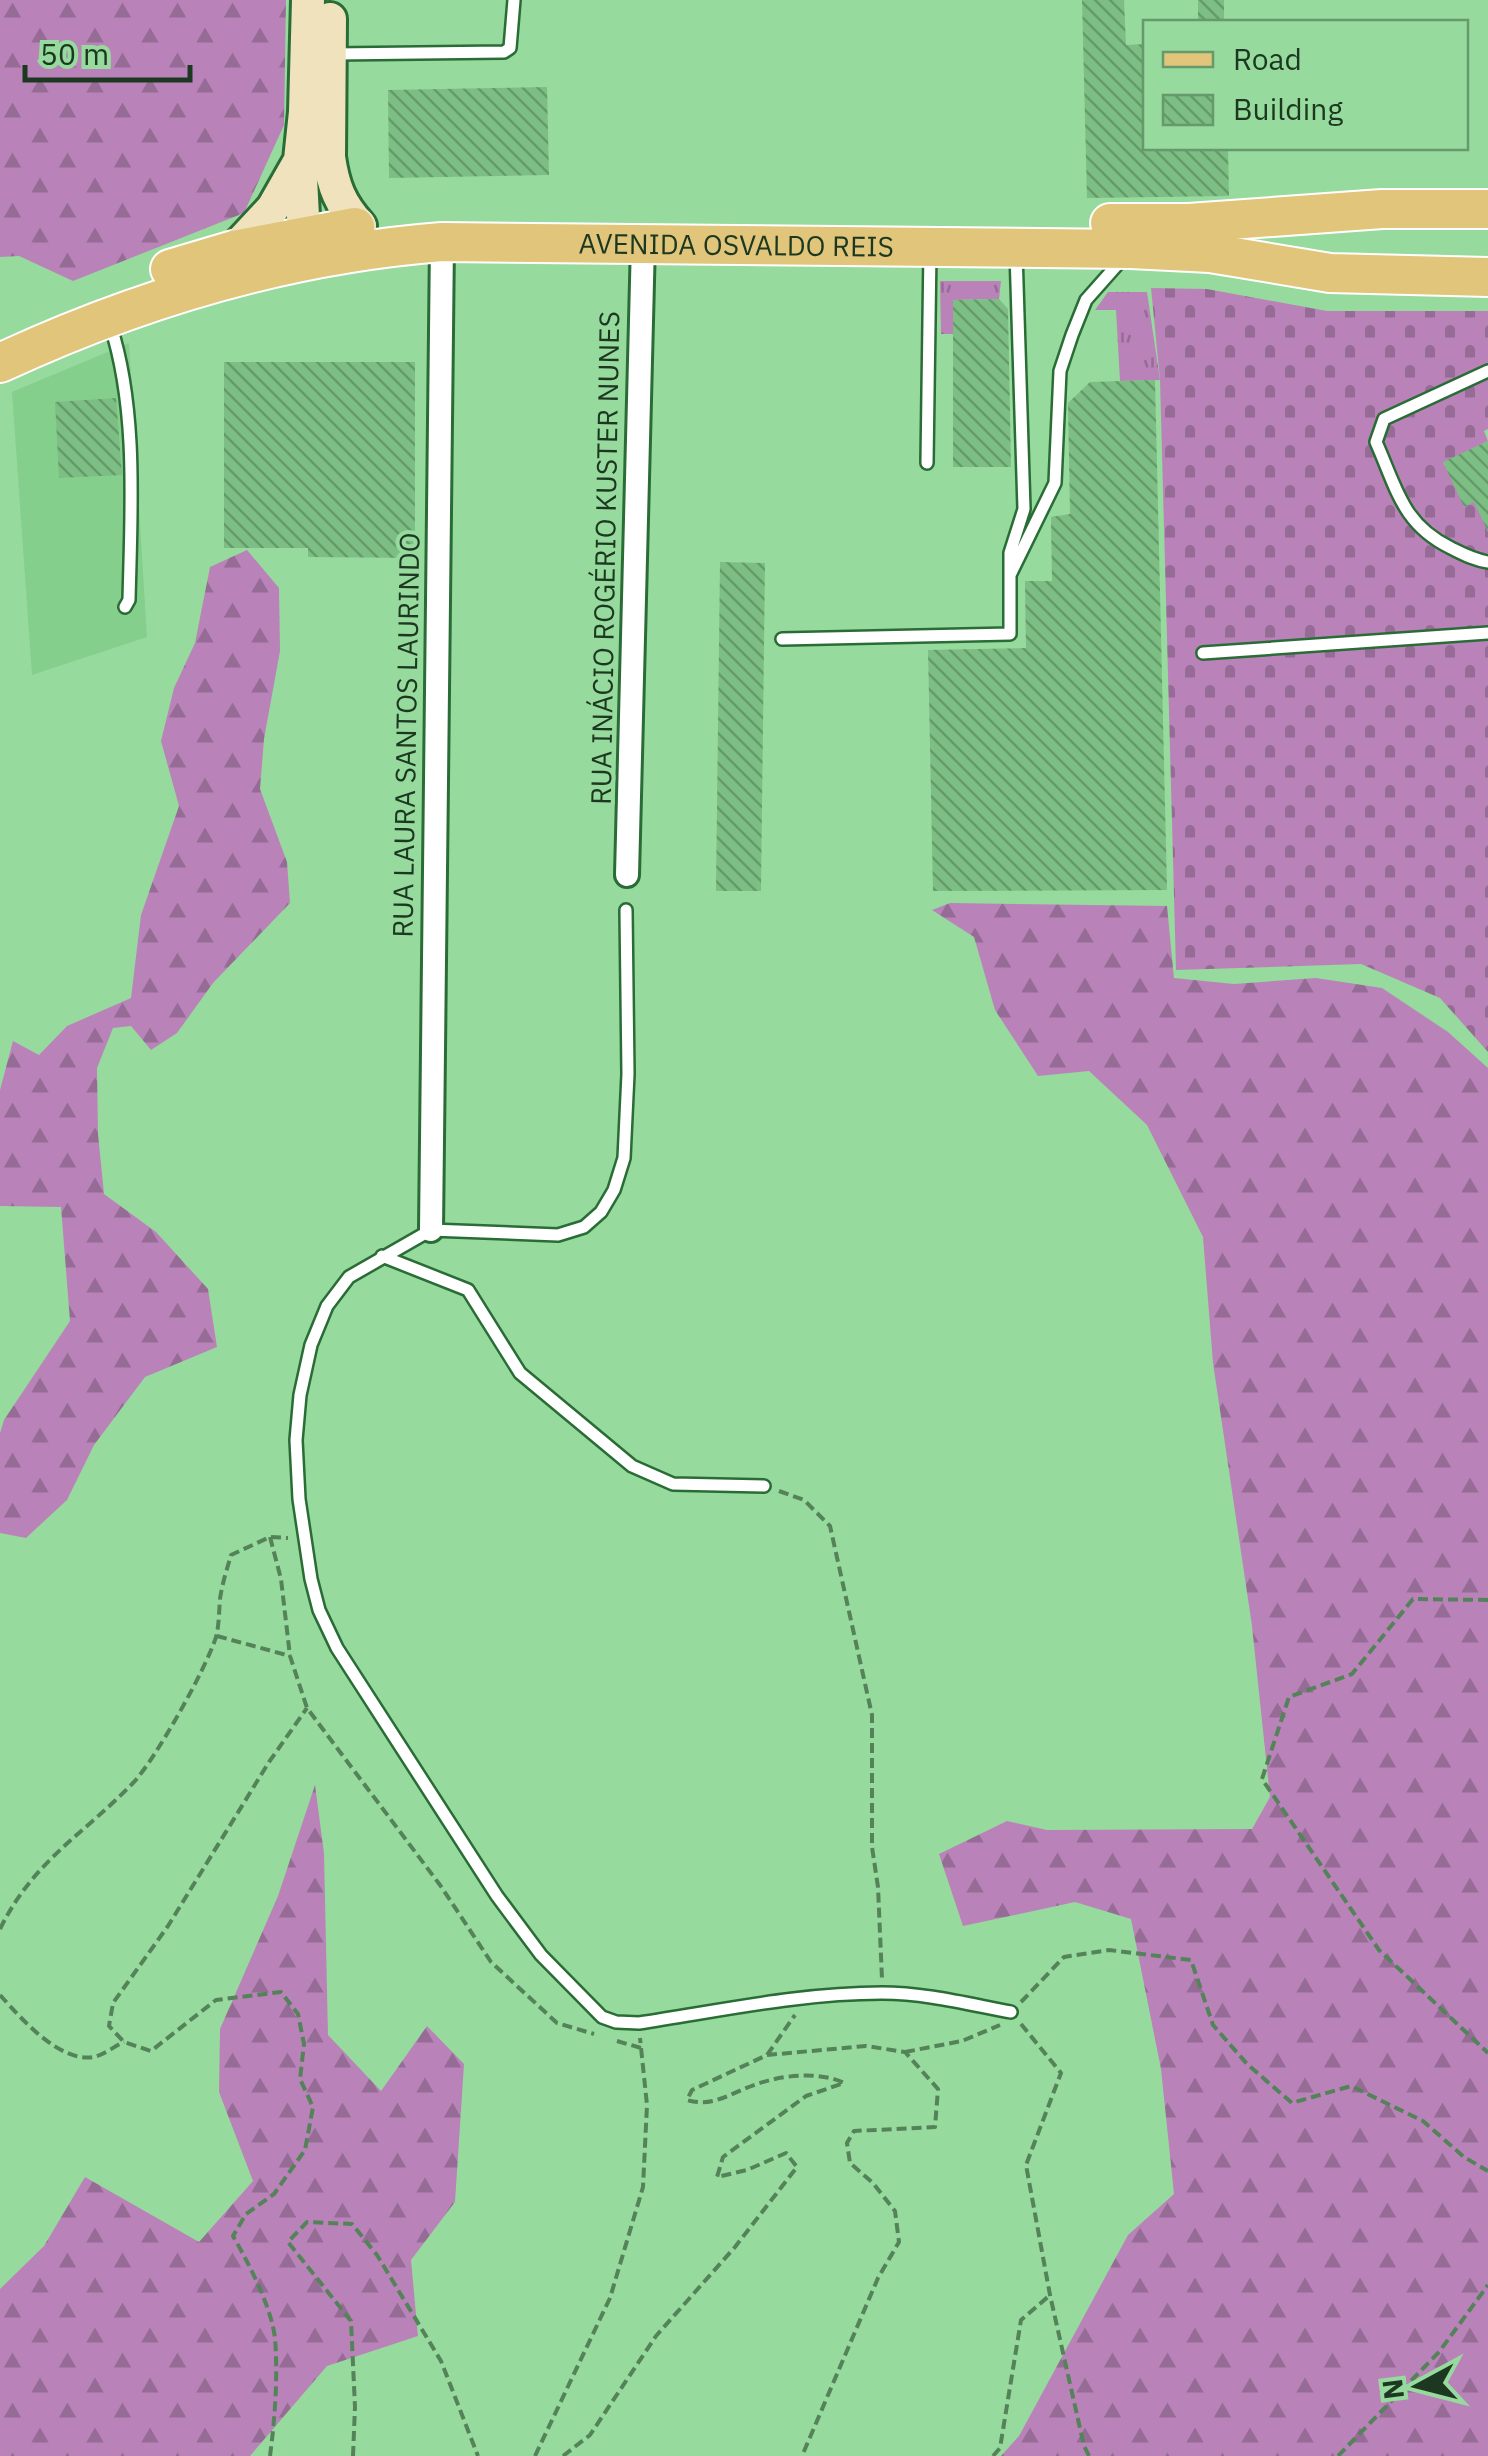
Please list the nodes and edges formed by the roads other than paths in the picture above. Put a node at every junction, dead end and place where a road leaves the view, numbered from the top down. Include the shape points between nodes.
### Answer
1 (308, 0) edge
2 (330, 0) edge
3 (514, 0) edge
4 (329, 54) junction
5 (300, 160) junction
6 (1382, 209) junction
7 (1488, 209) edge
8 (360, 226) junction
9 (442, 242) junction
10 (643, 242) junction
11 (930, 246) junction
12 (313, 247) junction
13 (1016, 248) junction
14 (1131, 249) junction
15 (234, 250) junction
16 (1385, 276) junction
17 (1488, 276) edge
18 (108, 317) junction
19 (0, 334) edge
20 (0, 363) edge
21 (1488, 371) edge
22 (927, 464) dead end
23 (1019, 522) junction
24 (1036, 524) junction
25 (1488, 562) edge
26 (1009, 576) junction
27 (126, 607) dead end
28 (1488, 633) edge
29 (782, 639) dead end
30 (1202, 652) dead end
31 (627, 875) dead end
32 (626, 910) dead end
33 (431, 1230) junction
34 (382, 1256) junction
35 (764, 1486) road end
36 (1011, 2012) road end

1 - 5 main road
2 - 4 main road
3 - 4 lane via 510,48 504,52
4 - 8 main road via 332,178 338,199
5 - 12 main road
5 - 15 main road via 274,208
6 - 7 main road, AVENIDA OSVALDO REIS
6 - 8 main road, AVENIDA OSVALDO REIS via 1159,224 464,218
6 - 16 main road via 1370,251
8 - 12 main road, AVENIDA OSVALDO REIS
9 - 10 main road, AVENIDA OSVALDO REIS
9 - 12 main road, AVENIDA OSVALDO REIS
9 - 33 street, RUA LAURA SANTOS LAURINDO
10 - 11 main road, AVENIDA OSVALDO REIS
10 - 31 street, RUA INÁCIO ROGÉRIO KUSTER NUNES
11 - 13 main road, AVENIDA OSVALDO REIS
11 - 22 lane
12 - 15 main road, AVENIDA OSVALDO REIS
12 - 18 main road, AVENIDA OSVALDO REIS
13 - 14 main road, AVENIDA OSVALDO REIS
13 - 23 lane via 1024,509
14 - 16 main road, AVENIDA OSVALDO REIS
14 - 24 lane via 1086,300 1072,335 1060,371 1055,484
15 - 19 main road, AVENIDA OSVALDO REIS via 138,278
16 - 17 main road, AVENIDA OSVALDO REIS
18 - 20 main road, AVENIDA OSVALDO REIS
18 - 27 lane via 122,377 131,481
21 - 25 lane via 1384,419 1376,442 1410,518 1426,536
23 - 24 lane
23 - 26 lane
24 - 26 lane
26 - 29 lane via 1010,634
28 - 30 lane
32 - 33 lane via 628,1074 624,1158 614,1190 584,1227 558,1235
33 - 34 lane
34 - 35 lane via 468,1290 520,1372 632,1466 672,1484
34 - 36 lane via 349,1277 326,1306 300,1395 303,1538 319,1610 337,1648 541,1955 602,2017 616,2022 882,1993

